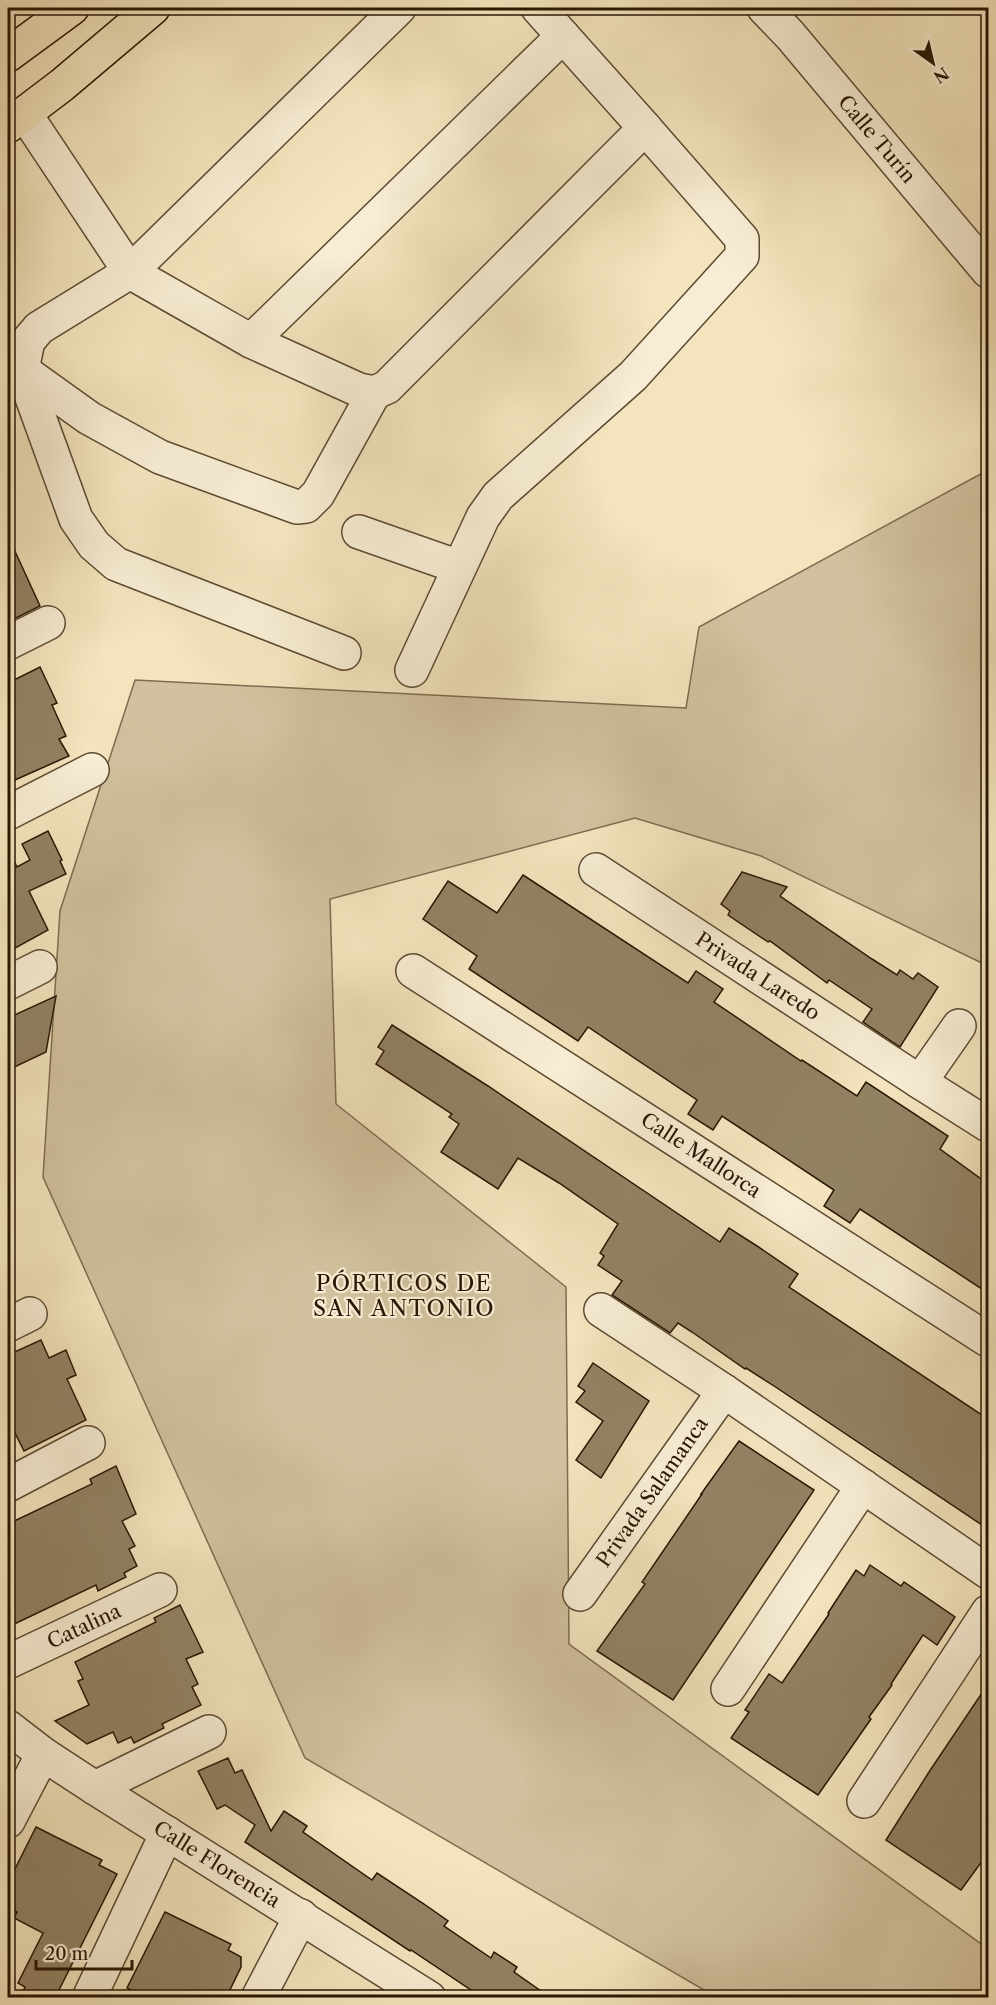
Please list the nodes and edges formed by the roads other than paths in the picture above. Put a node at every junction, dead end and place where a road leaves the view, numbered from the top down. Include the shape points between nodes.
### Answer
1 (72, 8) edge
2 (153, 8) edge
3 (399, 8) edge
4 (538, 8) edge
5 (764, 8) edge
6 (563, 36) junction
7 (8, 55) edge
8 (16, 120) edge
9 (645, 128) junction
10 (130, 272) junction
11 (988, 272) edge
12 (251, 340) junction
13 (22, 370) junction
14 (374, 393) junction
15 (359, 532) dead end
16 (459, 567) junction
17 (48, 623) dead end
18 (8, 643) edge
19 (344, 653) dead end
20 (412, 670) dead end
21 (92, 770) dead end
22 (8, 813) edge
23 (596, 870) dead end
24 (40, 967) dead end
25 (413, 971) dead end
26 (8, 983) edge
27 (959, 1026) dead end
28 (920, 1082) junction
29 (988, 1125) edge
30 (601, 1310) dead end
31 (988, 1340) edge
32 (724, 1391) junction
33 (88, 1443) dead end
34 (8, 1485) edge
35 (863, 1486) junction
36 (988, 1572) edge
37 (160, 1590) dead end
38 (580, 1594) dead end
39 (988, 1612) edge
40 (8, 1662) edge
41 (728, 1689) dead end
42 (8, 1727) edge
43 (209, 1732) dead end
44 (43, 1754) junction
45 (95, 1788) junction
46 (864, 1801) dead end
47 (8, 1821) edge
48 (167, 1833) junction
49 (301, 1916) junction
50 (89, 1998) edge
51 (258, 1998) edge
52 (429, 1998) edge

1 - 7 main road
2 - 8 main road
3 - 10 street
4 - 6 street
5 - 11 street, Calle Turín
6 - 9 street
6 - 12 street
8 - 10 street
9 - 14 street via 387,387
9 - 16 street via 742,239 742,256 633,376 498,496 483,516
10 - 12 street
10 - 13 street via 39,328 28,341
12 - 14 street
13 - 14 street via 89,418 160,457 297,507 306,506 318,494
13 - 19 street via 76,519 94,545 116,564
15 - 16 street
16 - 20 street
17 - 18 street
21 - 22 street
23 - 28 street, Privada Laredo
24 - 26 street
25 - 31 street, Calle Mallorca
27 - 28 street
28 - 29 street, Privada Laredo
30 - 32 street
32 - 35 street
32 - 38 street, Privada Salamanca
33 - 34 street
35 - 36 street
35 - 41 street
37 - 40 street, Catalina
39 - 46 street
42 - 44 street, Calle Florencia
43 - 45 street
44 - 45 street, Calle Florencia
44 - 47 street
45 - 48 street, Calle Florencia
48 - 49 street, Calle Florencia
48 - 50 street
49 - 51 street
49 - 52 street, Calle Florencia

